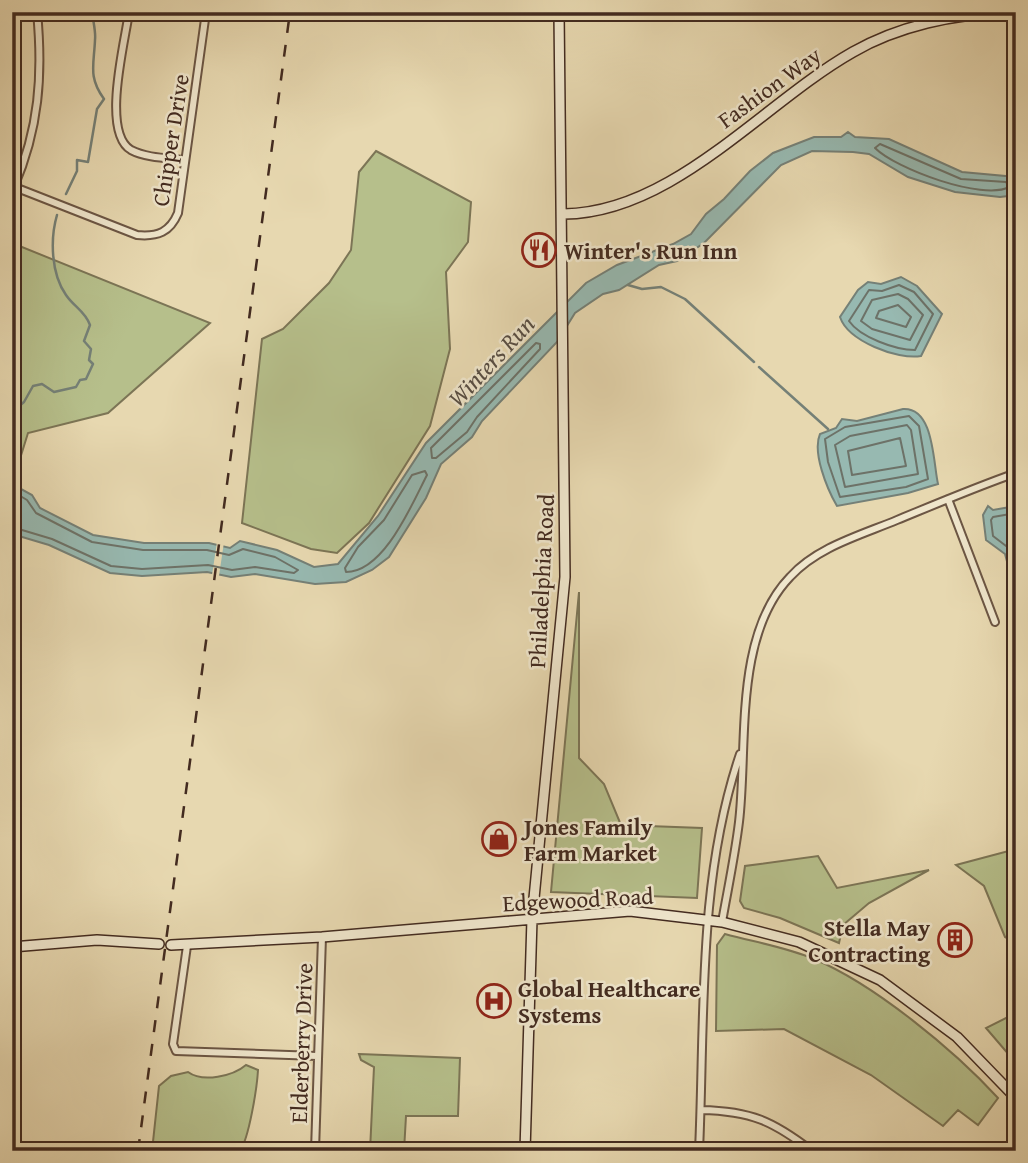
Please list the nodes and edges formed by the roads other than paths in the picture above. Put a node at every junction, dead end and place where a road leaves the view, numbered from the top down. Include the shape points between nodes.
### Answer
1 (37, 12) edge
2 (129, 12) edge
3 (206, 12) edge
4 (559, 12) edge
5 (915, 12) edge
6 (1007, 12) edge
7 (918, 26) junction
8 (185, 160) junction
9 (13, 187) edge
10 (564, 214) junction
11 (1016, 473) edge
12 (948, 499) junction
13 (995, 622) dead end
14 (741, 751) junction
15 (533, 919) junction
16 (707, 919) junction
17 (722, 922) junction
18 (322, 937) junction
19 (159, 944) dead end
20 (171, 945) dead end
21 (187, 946) junction
22 (12, 947) edge
23 (317, 1056) junction
24 (1016, 1098) edge
25 (701, 1110) junction
26 (314, 1151) edge
27 (526, 1151) edge
28 (699, 1151) edge
29 (812, 1151) edge

1 - 9 street via 39,103 27,158
2 - 8 street via 114,117 119,137 138,152
3 - 8 street, Chipper Drive
4 - 10 street, Philadelphia Road
5 - 7 street
6 - 7 street, Fashion Way
7 - 10 street, Fashion Way via 837,61 696,164 650,191 607,209
8 - 9 street, Chipper Drive via 178,213 168,230 154,236 137,235
10 - 15 street, Philadelphia Road via 565,578
11 - 12 street
12 - 13 street
12 - 14 street via 827,550 781,587 756,642
14 - 16 street via 725,806
14 - 17 street via 739,824
15 - 16 street, Edgewood Road via 630,911
15 - 18 street, Edgewood Road
15 - 27 street, Philadelphia Road
16 - 17 street, Edgewood Road
16 - 25 street
17 - 24 street, Edgewood Road via 799,943 880,980 957,1037
18 - 21 street, Edgewood Road
18 - 23 street, Elderberry Drive
19 - 22 street via 89,941
20 - 21 street, Edgewood Road
21 - 23 street via 173,1044 176,1051
23 - 26 street, Elderberry Drive
25 - 28 street
25 - 29 street via 755,1116

